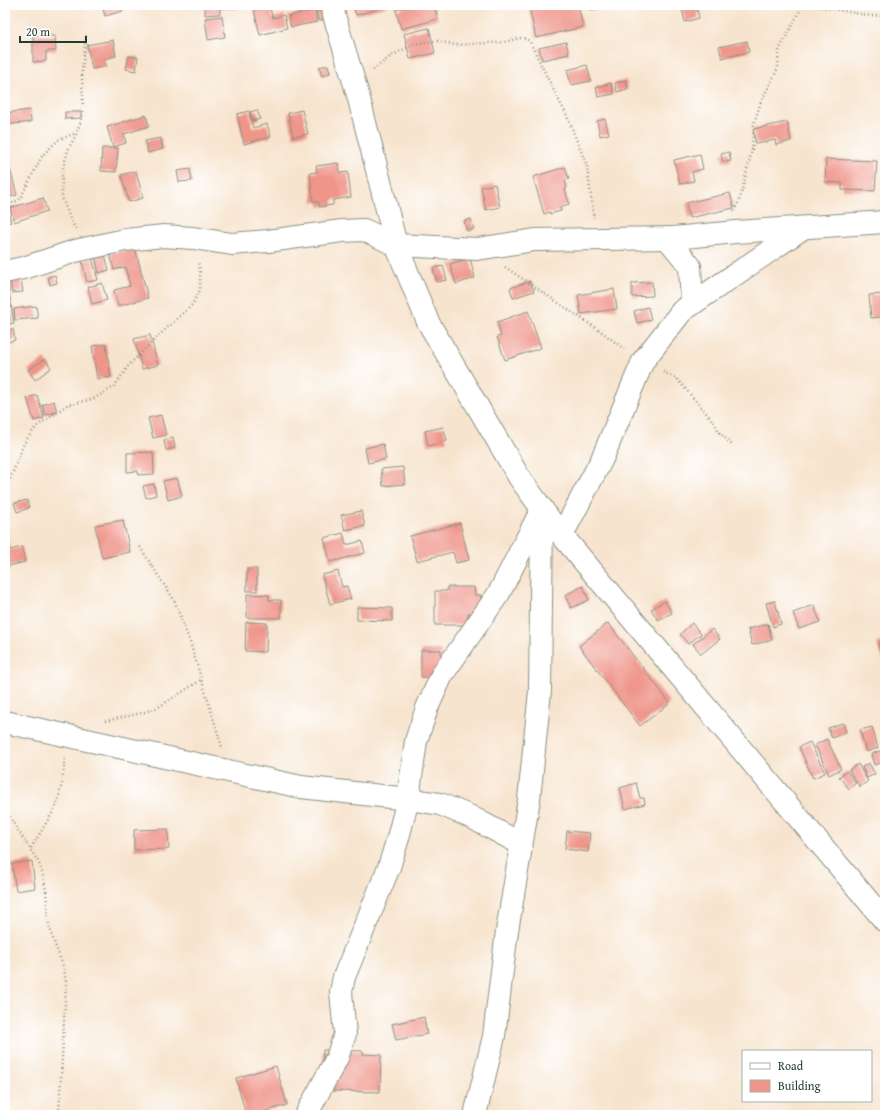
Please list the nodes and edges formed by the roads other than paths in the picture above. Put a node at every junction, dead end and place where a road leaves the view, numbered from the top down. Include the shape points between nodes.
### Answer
1 (331, 5) edge
2 (885, 222) edge
3 (804, 227) junction
4 (667, 238) junction
5 (396, 245) junction
6 (5, 272) edge
7 (692, 304) junction
8 (542, 509) junction
9 (562, 535) junction
10 (5, 722) edge
11 (408, 799) junction
12 (521, 844) junction
13 (885, 921) edge
14 (306, 1115) edge
15 (475, 1115) edge

1 - 5 street
2 - 3 street
3 - 4 street
3 - 7 street
4 - 5 street via 535,240 478,249
4 - 7 street via 690,266
5 - 6 street via 364,230 232,244 164,236 90,247
5 - 8 street via 428,322 519,476
7 - 9 street via 682,311 643,361 602,459
8 - 9 street
8 - 11 street via 499,593 442,675 416,741
8 - 12 street via 540,691 529,799
9 - 13 street
10 - 11 street via 301,787
11 - 12 street via 440,804 465,814
11 - 14 street via 389,867 344,977 341,992 345,1034 337,1058
12 - 15 street via 494,1036

